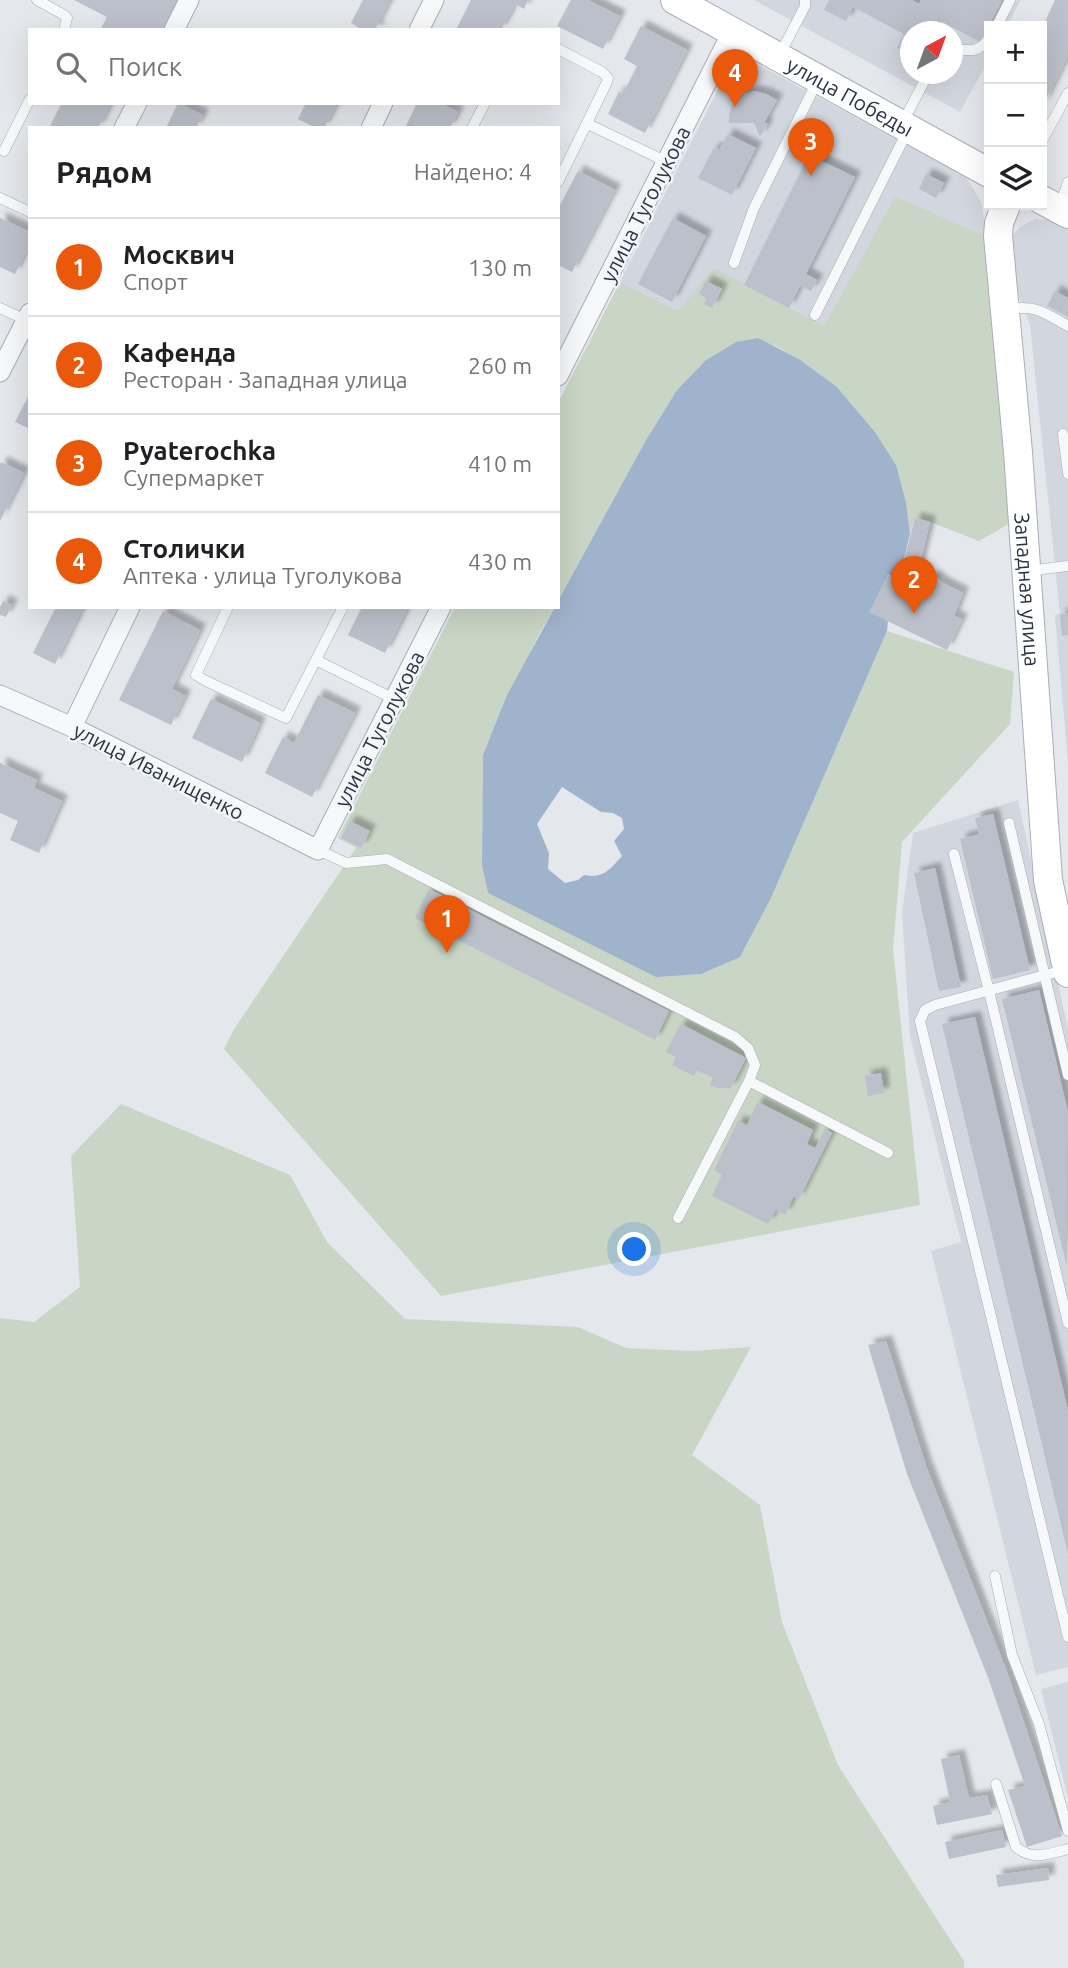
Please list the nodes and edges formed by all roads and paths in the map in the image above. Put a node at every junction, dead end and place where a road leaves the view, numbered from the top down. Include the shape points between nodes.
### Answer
1 (37, 0) edge
2 (189, 0) edge
3 (434, 0) edge
4 (675, 0) edge
5 (805, 0) edge
6 (1010, 0) edge
7 (1000, 21) edge
8 (65, 28) edge
9 (175, 28) edge
10 (420, 28) edge
11 (734, 33) junction
12 (984, 45) edge
13 (560, 50) edge
14 (963, 50) edge
15 (778, 57) junction
16 (818, 79) junction
17 (924, 84) edge
18 (1068, 93) edge
19 (28, 103) edge
20 (136, 105) edge
21 (382, 105) edge
22 (484, 105) edge
23 (587, 124) junction
24 (125, 126) edge
25 (372, 126) edge
26 (473, 126) edge
27 (905, 127) junction
28 (1047, 132) edge
29 (4, 151) dead end
30 (667, 162) junction
31 (984, 170) edge
32 (560, 178) edge
33 (1068, 182) edge
34 (0, 198) edge
35 (1056, 208) edge
36 (1004, 210) edge
37 (28, 211) edge
38 (734, 263) dead end
39 (0, 308) edge
40 (1004, 309) junction
41 (815, 315) dead end
42 (28, 317) edge
43 (1068, 326) edge
44 (0, 372) edge
45 (560, 372) edge
46 (1063, 434) dead end
47 (1068, 474) edge
48 (1068, 566) edge
49 (1026, 571) junction
50 (129, 609) edge
51 (227, 609) edge
52 (342, 609) edge
53 (440, 609) edge
54 (316, 660) junction
55 (0, 695) edge
56 (394, 699) junction
57 (72, 727) junction
58 (1009, 823) dead end
59 (317, 850) junction
60 (954, 854) dead end
61 (1062, 971) edge
62 (989, 991) junction
63 (1068, 1075) edge
64 (749, 1081) junction
65 (888, 1153) dead end
66 (678, 1218) dead end
67 (1068, 1323) edge
68 (995, 1576) dead end
69 (1068, 1637) edge
70 (996, 1784) dead end
71 (1068, 1831) edge
72 (1068, 1849) edge

1 - 8 lane via 64,15
2 - 9 street
3 - 10 street
4 - 11 street, улица Победы
5 - 15 lane
6 - 7 lane
11 - 15 street, улица Победы
11 - 30 street, улица Туголукова
12 - 14 lane
13 - 23 lane via 608,78
15 - 16 street, улица Победы
16 - 27 street, улица Победы
16 - 38 lane via 754,208
17 - 27 lane
18 - 28 lane
19 - 29 lane
20 - 24 street
21 - 25 street
22 - 26 lane
23 - 30 lane
23 - 32 lane
27 - 31 street, улица Победы
27 - 41 lane
30 - 45 street, улица Туголукова
33 - 35 lane
34 - 37 lane
36 - 40 street, Западная улица via 998,236
39 - 42 lane
40 - 43 lane via 1037,309
40 - 49 street, Западная улица
42 - 44 street
46 - 47 lane
48 - 49 lane
49 - 61 street, Западная улица via 1048,880
50 - 57 street
51 - 54 lane via 196,671 199,678 286,718
52 - 54 lane
53 - 56 street, улица Туголукова
54 - 56 lane
55 - 57 street, улица Иванищенко
56 - 59 street, улица Туголукова
57 - 59 street, улица Иванищенко
58 - 61 lane
59 - 64 lane via 346,863 387,859 735,1037 748,1048 755,1065
60 - 62 lane
61 - 62 lane
61 - 63 lane
62 - 67 lane
62 - 69 lane via 935,1004 925,1010 920,1021
64 - 65 lane
64 - 66 lane
68 - 71 lane via 1012,1655 1039,1724
70 - 72 lane via 1016,1847 1037,1857

